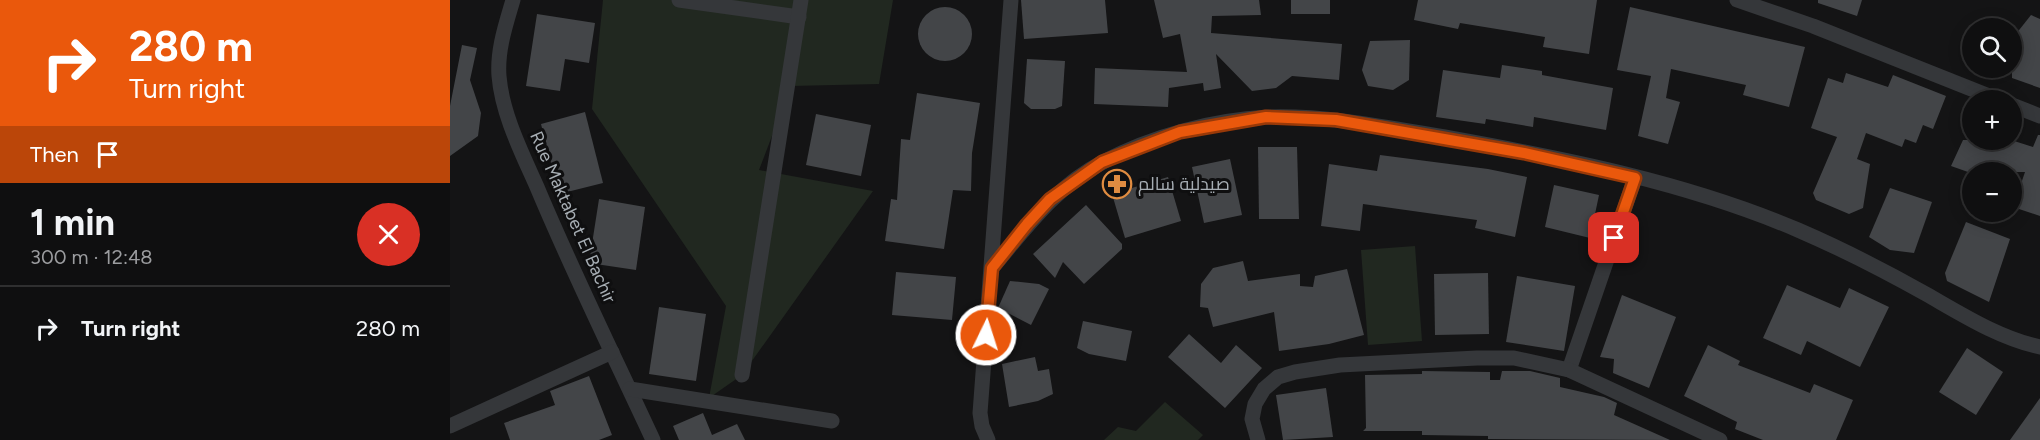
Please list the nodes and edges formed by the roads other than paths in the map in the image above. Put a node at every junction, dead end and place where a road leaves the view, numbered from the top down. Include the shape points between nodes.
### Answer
1 (513, 0) edge
2 (679, 0) edge
3 (801, 0) edge
4 (1011, 0) edge
5 (1737, 0) edge
6 (799, 17) junction
7 (1974, 90) edge
8 (2022, 109) edge
9 (2040, 116) edge
10 (1635, 178) junction
11 (992, 268) junction
12 (2040, 347) edge
13 (612, 352) junction
14 (1569, 370) junction
15 (742, 375) dead end
16 (630, 389) junction
17 (832, 422) dead end
18 (450, 426) edge
19 (985, 433) edge
20 (653, 440) edge
21 (973, 440) edge
22 (1258, 440) edge
23 (1720, 440) edge

1 - 13 street, Rue Maktabet El Bachir via 499,60 505,108 564,251
2 - 6 street
3 - 6 street
4 - 11 street
5 - 7 street
6 - 15 street
8 - 9 street
10 - 11 street via 1503,148 1336,120 1266,117 1230,122 1180,132 1102,162 1050,199
10 - 12 street via 1721,201 1796,229 2012,340
10 - 14 street
11 - 19 street via 986,319
13 - 16 street, Rue Maktabet El Bachir
13 - 18 street
14 - 22 street via 1514,358 1439,358 1295,372 1278,377 1255,404 1252,420
14 - 23 street
16 - 17 street
16 - 20 street, Rue Maktabet El Bachir
19 - 21 street

